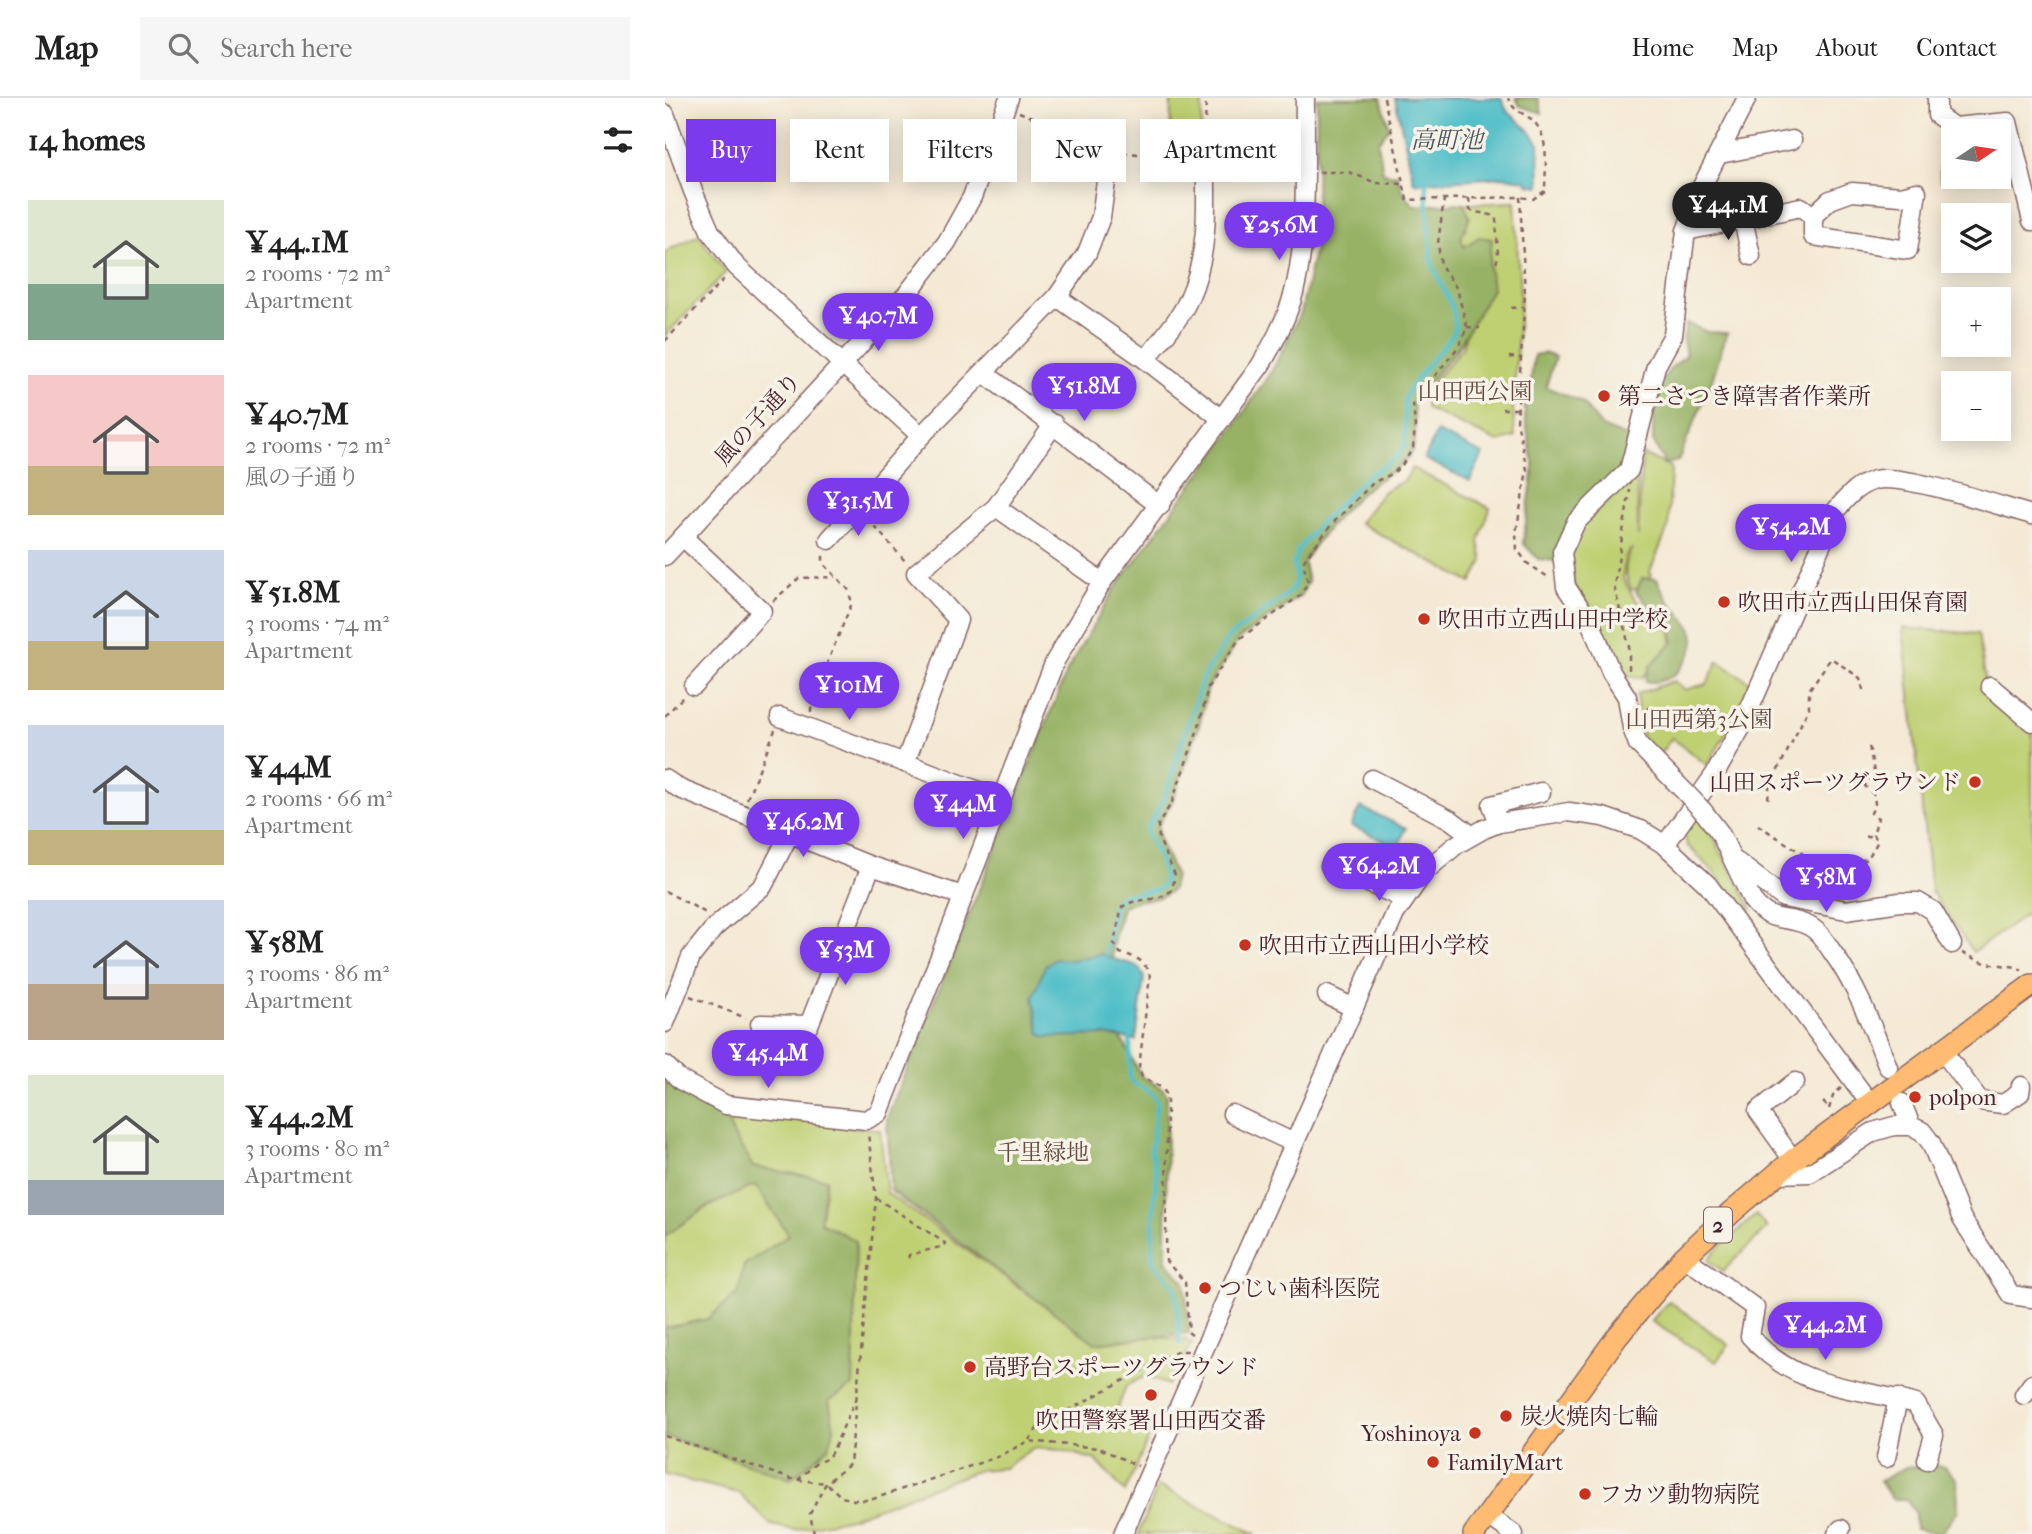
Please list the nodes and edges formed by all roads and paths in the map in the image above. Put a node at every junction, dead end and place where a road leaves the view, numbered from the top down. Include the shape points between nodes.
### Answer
1 (1206, 98) edge
2 (1305, 98) edge
3 (1384, 98) edge
4 (1508, 98) edge
5 (1747, 98) edge
6 (1937, 101) edge
7 (1014, 105) edge
8 (665, 114) edge
9 (1046, 119) edge
10 (1206, 119) edge
11 (1792, 140) dead end
12 (1720, 154) junction
13 (1313, 172) dead end
14 (1106, 182) edge
15 (1206, 182) edge
16 (1404, 184) junction
17 (1520, 197) junction
18 (1469, 198) junction
19 (1444, 199) junction
20 (1813, 216) junction
21 (1743, 219) junction
22 (2032, 221) edge
23 (1686, 231) junction
24 (1751, 256) dead end
25 (736, 266) junction
26 (1495, 268) dead end
27 (1057, 297) junction
28 (1524, 307) junction
29 (1511, 308) dead end
30 (1467, 327) junction
31 (1480, 328) dead end
32 (665, 341) edge
33 (1509, 358) dead end
34 (1521, 358) junction
35 (1146, 360) junction
36 (841, 364) junction
37 (984, 373) junction
38 (1502, 409) dead end
39 (1517, 409) junction
40 (1222, 419) junction
41 (1054, 424) junction
42 (921, 436) junction
43 (1629, 470) junction
44 (1160, 506) junction
45 (996, 507) junction
46 (859, 509) junction
47 (2032, 515) edge
48 (683, 537) junction
49 (829, 540) joint
50 (665, 556) edge
51 (916, 573) junction
52 (835, 577) junction
53 (1102, 582) junction
54 (1566, 587) junction
55 (762, 611) junction
56 (694, 686) joint
57 (1990, 686) dead end
58 (1864, 693) dead end
59 (1627, 697) junction
60 (1671, 708) dead end
61 (665, 716) edge
62 (780, 717) joint
63 (1672, 722) dead end
64 (2032, 722) edge
65 (1648, 723) junction
66 (1636, 724) dead end
67 (810, 729) junction
68 (1869, 746) dead end
69 (905, 763) junction
70 (665, 779) edge
71 (1372, 779) dead end
72 (1541, 792) dead end
73 (1768, 799) dead end
74 (1000, 800) junction
75 (741, 813) junction
76 (1499, 823) junction
77 (1758, 825) dead end
78 (790, 833) junction
79 (1471, 835) junction
80 (1873, 835) junction
81 (1865, 837) dead end
82 (1665, 845) junction
83 (1734, 860) junction
84 (871, 866) junction
85 (1330, 866) dead end
86 (665, 891) edge
87 (963, 896) junction
88 (1404, 899) junction
89 (722, 922) junction
90 (1952, 944) joint
91 (2029, 979) edge
92 (677, 991) junction
93 (1327, 995) dead end
94 (1353, 1008) junction
95 (665, 1023) edge
96 (760, 1024) joint
97 (1942, 1050) junction
98 (665, 1065) edge
99 (1888, 1067) dead end
100 (1795, 1082) dead end
101 (1844, 1085) dead end
102 (2021, 1086) dead end
103 (1823, 1102) dead end
104 (1869, 1102) junction
105 (1902, 1103) dead end
106 (1829, 1109) junction
107 (1232, 1114) dead end
108 (1833, 1114) dead end
109 (866, 1120) junction
110 (1911, 1126) junction
111 (1294, 1143) junction
112 (1793, 1160) junction
113 (1776, 1174) junction
114 (876, 1198) junction
115 (1684, 1258) junction
116 (908, 1260) dead end
117 (2032, 1298) edge
118 (1198, 1339) dead end
119 (1191, 1351) dead end
120 (856, 1398) junction
121 (1898, 1398) junction
122 (665, 1436) edge
123 (1028, 1441) junction
124 (1886, 1458) dead end
125 (1927, 1461) dead end
126 (1139, 1467) dead end
127 (798, 1480) junction
128 (826, 1483) junction
129 (1487, 1515) junction
130 (814, 1534) edge
131 (1123, 1534) edge
132 (1474, 1534) edge
133 (1514, 1534) edge

1 - 10 path
2 - 40 street via 1302,242 1294,292 1273,344
3 - 16 path
4 - 17 path via 1513,108 1536,124 1545,144 1545,191 1533,200
5 - 12 street
6 - 22 street via 1937,115 1954,127 2008,122
7 - 9 path
7 - 36 street, 風の子通り via 947,242
8 - 25 street via 710,231
11 - 12 street
12 - 23 street via 1701,188
13 - 16 path via 1349,172 1376,183
14 - 27 street via 1101,217 1087,253
15 - 35 street via 1202,263 1189,299
16 - 19 path via 1407,200
17 - 18 path
17 - 28 path
18 - 19 path
18 - 26 path via 1470,211 1496,218
19 - 30 path via 1438,243 1441,266 1457,289
20 - 20 street via 1831,200 1852,192 1901,197 1917,192 1908,250 1813,236
20 - 21 street via 1801,207
21 - 23 street
21 - 24 street
23 - 43 street via 1673,335 1656,366
25 - 32 path
25 - 36 street
27 - 35 street
27 - 37 street
28 - 29 path
28 - 34 path
30 - 31 path
30 - 118 path via 1459,346 1413,402 1413,449 1402,465 1374,482 1332,524 1303,563 1308,582 1301,595 1240,639 1208,687 1172,802 1158,825 1159,839 1175,874 1172,890 1163,898 1122,907 1114,943 1120,953 1146,963 1150,976 1139,1067 1142,1077 1167,1095 1166,1261 1185,1282 1189,1334
33 - 34 path
34 - 39 path
35 - 40 street
36 - 42 street
36 - 48 street, 風の子通り
37 - 41 street
37 - 42 street
38 - 39 path
39 - 54 path via 1527,470 1517,549 1527,563
40 - 44 street
41 - 44 street
41 - 45 street
42 - 46 street
43 - 54 street via 1576,523 1562,552
43 - 59 path via 1631,482 1614,586 1629,646
44 - 53 street
45 - 51 street
45 - 53 street
46 - 49 street
46 - 51 path
47 - 82 street via 1901,479 1876,480 1853,490 1837,509 1742,726 1716,774
48 - 50 street, 風の子通り
48 - 55 street
49 - 52 path via 823,563
51 - 69 street via 958,620
52 - 55 path via 799,578
52 - 67 path via 848,589 852,603 811,702
53 - 74 street via 1055,661
54 - 59 street via 1591,624
55 - 56 street
56 - 61 path
57 - 64 street
58 - 73 path via 1860,678 1831,658 1809,690 1809,708 1769,788
59 - 83 street, bridge via 1638,744 1703,811
60 - 65 path via 1648,708
62 - 67 street
62 - 75 path
63 - 65 path
65 - 66 path
67 - 69 street
68 - 80 path via 1874,772 1865,786 1874,795 1871,813 1878,818
69 - 74 street
70 - 75 street
71 - 79 street
72 - 76 street via 1492,805
74 - 87 street
75 - 78 street
76 - 79 street
76 - 82 street via 1569,812 1641,830
77 - 80 path via 1820,865 1846,869 1857,859 1867,860 1878,841
78 - 84 street
78 - 89 street via 763,886
79 - 88 street via 1424,872
80 - 81 path
82 - 104 street via 1708,885
83 - 90 street via 1784,898 1846,910 1918,902 1933,911
83 - 99 street via 1759,909 1819,933 1847,972
84 - 87 street
84 - 96 street via 809,1025
85 - 88 street
86 - 89 path
87 - 109 street via 879,1113
88 - 94 street
89 - 92 street via 691,957
90 - 91 path via 1985,963 2017,967
91 - 97 main road, 2
92 - 95 street
92 - 96 path
93 - 94 street
94 - 111 street
97 - 102 street via 1980,1101 2003,1104 2020,1093
97 - 104 main road, 2
98 - 109 street via 680,1080 726,1105
100 - 112 street via 1758,1111
101 - 106 path
103 - 106 path
104 - 112 main road, 2
105 - 110 street
106 - 108 path
107 - 111 street
109 - 114 path
110 - 113 street via 1873,1132 1810,1173
110 - 117 street via 1931,1143 1962,1219 2011,1295
111 - 131 street
112 - 113 main road, 2
113 - 115 main road, 2
114 - 116 path via 945,1243 909,1255
114 - 120 path
115 - 121 street via 1755,1308 1750,1336 1765,1354 1798,1374 1854,1392
115 - 129 main road, 2 via 1617,1337
119 - 123 path via 1178,1350 1039,1426
120 - 127 path via 828,1458
120 - 128 path via 850,1464
121 - 124 street
121 - 125 street via 1916,1404 1934,1435
122 - 127 path
123 - 126 path via 1099,1448
123 - 128 path via 1000,1456 870,1500 842,1497
127 - 128 path
128 - 130 path via 810,1514
129 - 132 main road, 2
129 - 133 street

